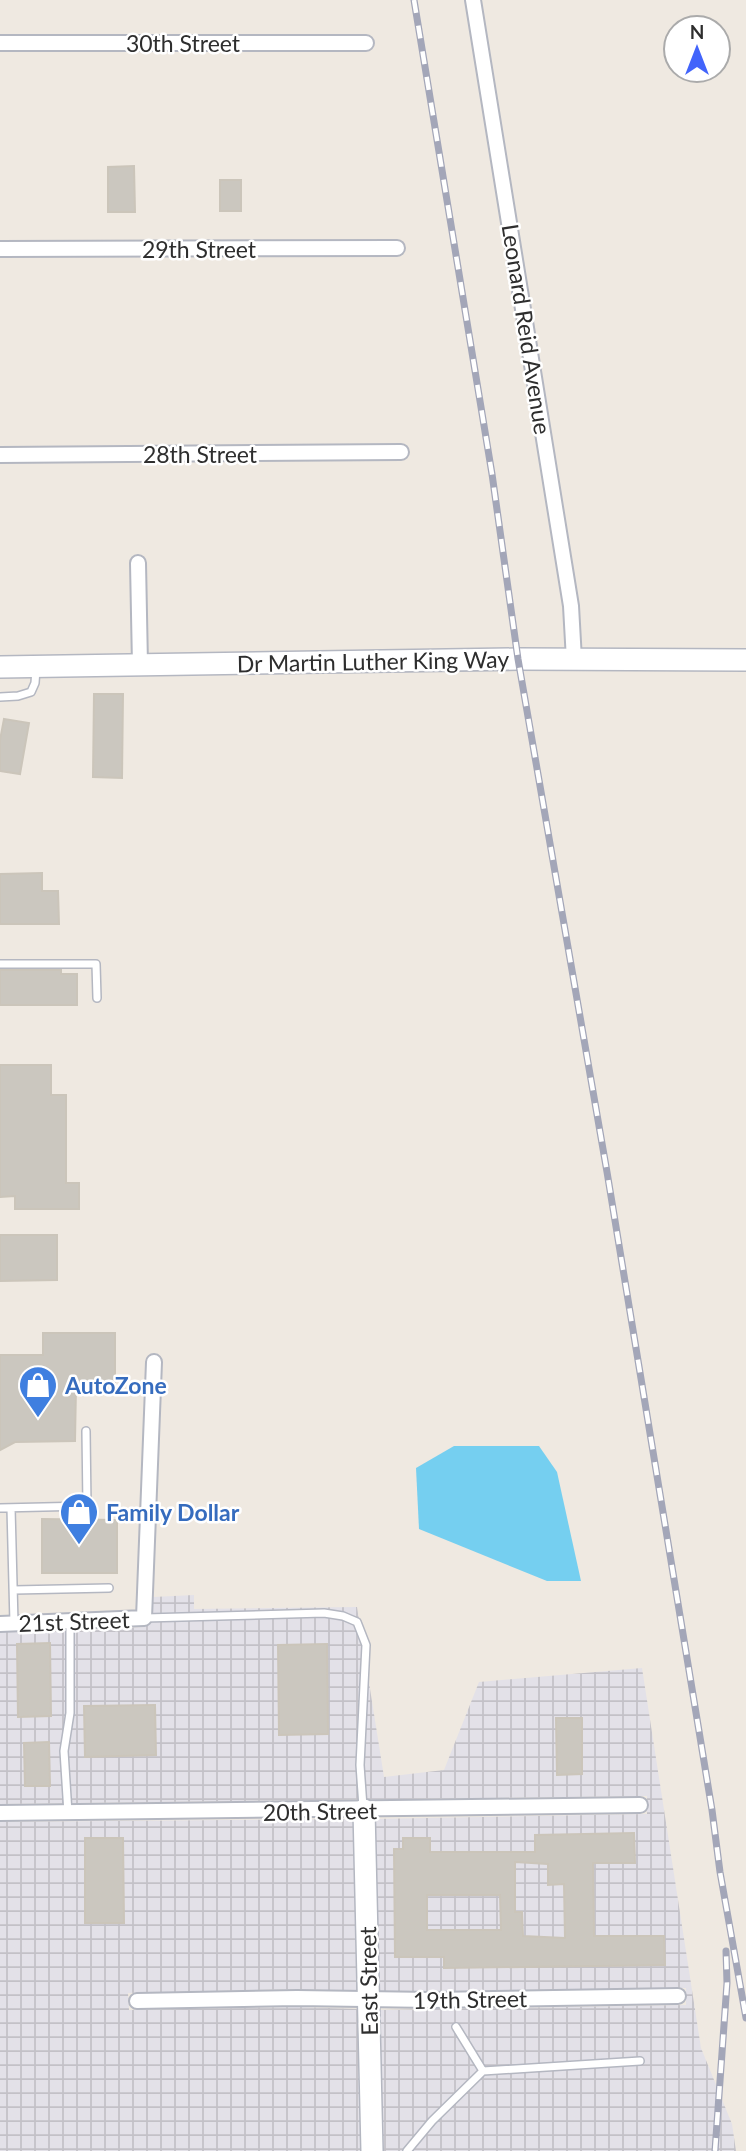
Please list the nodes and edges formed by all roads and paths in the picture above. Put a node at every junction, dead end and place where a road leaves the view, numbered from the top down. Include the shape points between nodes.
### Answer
1 (473, 0) edge
2 (0, 43) edge
3 (366, 43) dead end
4 (397, 248) dead end
5 (0, 249) edge
6 (401, 453) dead end
7 (0, 455) edge
8 (138, 564) dead end
9 (574, 660) junction
10 (746, 660) edge
11 (140, 665) junction
12 (36, 666) junction
13 (0, 667) edge
14 (0, 697) edge
15 (0, 964) edge
16 (97, 998) dead end
17 (153, 1362) dead end
18 (86, 1431) dead end
19 (0, 1508) edge
20 (12, 1508) junction
21 (109, 1588) dead end
22 (13, 1590) junction
23 (144, 1618) junction
24 (70, 1622) junction
25 (7, 1623) edge
26 (640, 1805) dead end
27 (364, 1810) junction
28 (0, 1813) edge
29 (68, 1814) junction
30 (678, 1996) dead end
31 (136, 2001) dead end
32 (368, 2001) junction
33 (456, 2027) dead end
34 (640, 2061) dead end
35 (483, 2071) junction
36 (372, 2151) edge
37 (407, 2151) edge

1 - 9 street, Leonard Reid Avenue via 571,606
2 - 3 street, 30th Street
4 - 5 street, 29th Street
6 - 7 street, 28th Street
8 - 11 street
9 - 10 street, Dr Martin Luther King Way
9 - 11 street, Dr Martin Luther King Way
11 - 12 street, Dr Martin Luther King Way
12 - 13 street, Dr Martin Luther King Way
12 - 14 lane via 31,692
15 - 16 lane via 96,964
17 - 23 street, 21st Street
18 - 20 lane via 87,1506
19 - 20 lane
20 - 22 lane
21 - 22 lane
22 - 25 lane
23 - 24 street, 21st Street
23 - 27 lane via 324,1614 357,1622 366,1645 360,1765
24 - 25 street, 21st Street
24 - 29 lane via 70,1713 64,1751
26 - 27 street, 20th Street
27 - 29 street, 20th Street
27 - 32 street, East Street
28 - 29 street, 20th Street
30 - 32 street, 19th Street
31 - 32 street, 19th Street
32 - 36 street, East Street
33 - 35 lane
34 - 35 lane
35 - 37 lane

